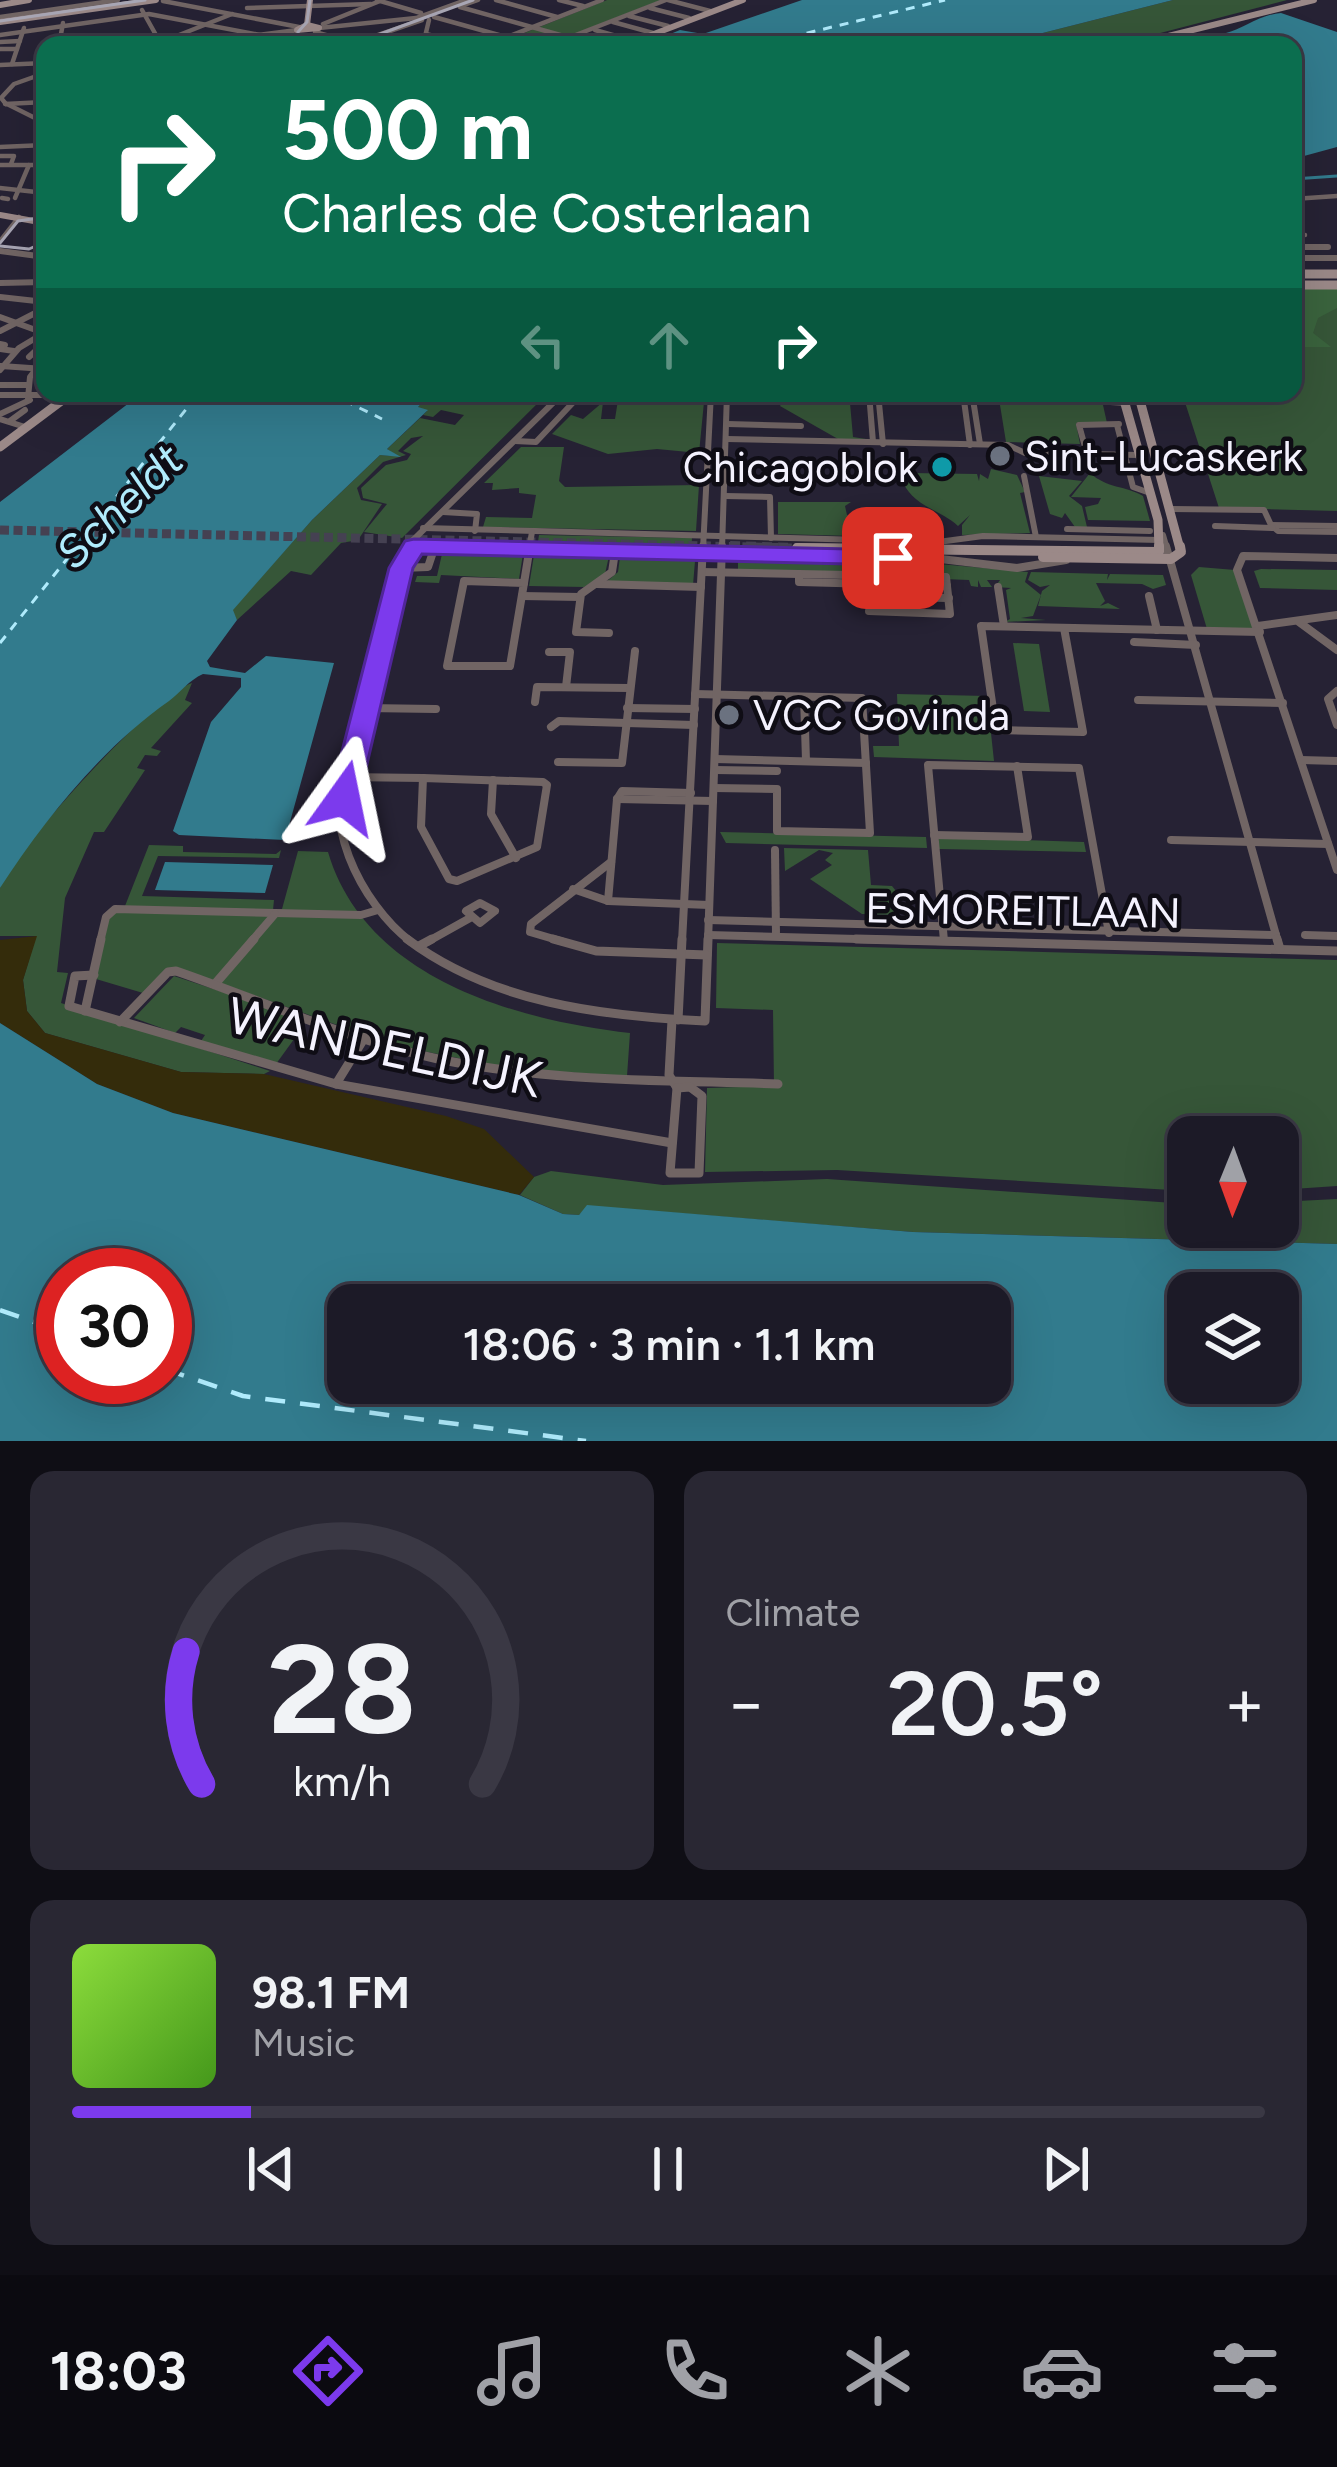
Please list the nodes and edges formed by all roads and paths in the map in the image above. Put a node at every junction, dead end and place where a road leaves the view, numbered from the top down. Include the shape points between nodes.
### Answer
1 (29, 0) edge
2 (54, 0) edge
3 (159, 0) edge
4 (267, 0) edge
5 (466, 0) edge
6 (478, 0) edge
7 (496, 0) edge
8 (559, 0) edge
9 (602, 0) edge
10 (667, 0) edge
11 (743, 0) edge
12 (1312, 0) edge
13 (13, 1) edge
14 (126, 1) edge
15 (376, 2) edge
16 (310, 3) edge
17 (0, 4) edge
18 (460, 7) junction
19 (584, 7) junction
20 (247, 8) junction
21 (648, 8) junction
22 (710, 11) junction
23 (63, 12) junction
24 (144, 14) junction
25 (232, 15) junction
26 (628, 16) junction
27 (26, 17) junction
28 (558, 17) junction
29 (688, 18) junction
30 (423, 20) junction
31 (0, 21) edge
32 (613, 22) junction
33 (208, 25) junction
34 (63, 26) junction
35 (668, 26) junction
36 (532, 27) junction
37 (307, 30) junction
38 (593, 30) junction
39 (23, 32) junction
40 (652, 32) junction
41 (426, 34) joint
42 (260, 35) junction
43 (61, 36) edge
44 (156, 36) edge
45 (181, 36) edge
46 (252, 36) edge
47 (289, 36) edge
48 (328, 36) edge
49 (378, 36) edge
50 (434, 36) edge
51 (497, 36) edge
52 (511, 36) edge
53 (555, 36) edge
54 (582, 36) edge
55 (615, 36) edge
56 (644, 36) edge
57 (1168, 36) edge
58 (20, 40) junction
59 (0, 42) edge
60 (17, 49) junction
61 (36, 63) edge
62 (12, 64) junction
63 (0, 65) edge
64 (36, 77) edge
65 (1, 95) edge
66 (36, 102) edge
67 (3, 104) edge
68 (36, 119) edge
69 (36, 145) edge
70 (0, 147) edge
71 (0, 160) edge
72 (23, 163) junction
73 (36, 164) edge
74 (0, 188) edge
75 (11, 189) junction
76 (1337, 196) edge
77 (10, 197) edge
78 (1302, 198) edge
79 (0, 213) edge
80 (18, 216) junction
81 (36, 222) edge
82 (1302, 235) edge
83 (1305, 235) dead end
84 (0, 241) edge
85 (1328, 247) dead end
86 (1302, 248) edge
87 (0, 251) edge
88 (36, 256) edge
89 (1302, 258) edge
90 (1337, 258) edge
91 (1302, 273) edge
92 (1337, 273) edge
93 (36, 282) edge
94 (0, 283) edge
95 (1302, 285) edge
96 (1337, 285) edge
97 (0, 297) edge
98 (36, 305) edge
99 (36, 312) edge
100 (0, 317) edge
101 (15, 324) junction
102 (0, 331) edge
103 (36, 334) edge
104 (36, 340) edge
105 (0, 344) edge
106 (36, 346) edge
107 (16, 351) junction
108 (29, 357) dead end
109 (1, 367) edge
110 (35, 369) joint
111 (0, 385) edge
112 (28, 385) junction
113 (0, 395) edge
114 (36, 397) edge
115 (29, 399) junction
116 (59, 402) edge
117 (562, 402) edge
118 (567, 402) edge
119 (711, 402) edge
120 (727, 402) edge
121 (870, 402) edge
122 (878, 402) edge
123 (973, 402) edge
124 (1141, 402) edge
125 (1126, 406) edge
126 (25, 410) dead end
127 (46, 412) junction
128 (1144, 413) junction
129 (3, 419) edge
130 (728, 424) junction
131 (1117, 424) junction
132 (801, 426) dead end
133 (25, 428) junction
134 (1134, 437) junction
135 (1150, 437) junction
136 (727, 439) junction
137 (516, 440) junction
138 (878, 442) junction
139 (975, 445) junction
140 (0, 447) edge
141 (1087, 454) junction
142 (1125, 454) junction
143 (1139, 454) junction
144 (1024, 476) dead end
145 (1150, 493) junction
146 (725, 496) junction
147 (1171, 509) junction
148 (443, 512) junction
149 (1064, 518) dead end
150 (854, 520) dead end
151 (1215, 526) dead end
152 (1272, 526) junction
153 (426, 529) junction
154 (1337, 529) edge
155 (475, 531) junction
156 (1150, 531) dead end
157 (1285, 531) junction
158 (532, 532) junction
159 (1067, 533) junction
160 (704, 536) junction
161 (1179, 536) junction
162 (723, 537) junction
163 (1036, 537) junction
164 (771, 538) junction
165 (1162, 539) junction
166 (907, 541) junction
167 (1290, 545) dead end
168 (410, 546) junction
169 (434, 548) junction
170 (796, 548) dead end
171 (529, 550) junction
172 (944, 550) junction
173 (615, 552) junction
174 (1155, 553) junction
175 (703, 554) junction
176 (723, 555) junction
177 (1171, 557) junction
178 (1337, 558) edge
179 (1073, 559) junction
180 (403, 563) junction
181 (702, 572) junction
182 (722, 572) junction
183 (524, 583) junction
184 (597, 584) junction
185 (701, 587) junction
186 (998, 587) dead end
187 (522, 596) junction
188 (1149, 596) dead end
189 (580, 597) junction
190 (892, 597) dead end
191 (949, 598) junction
192 (869, 611) dead end
193 (1337, 615) edge
194 (1298, 621) junction
195 (1004, 626) junction
196 (1064, 628) junction
197 (1259, 629) junction
198 (1157, 630) junction
199 (1192, 631) junction
200 (609, 633) dead end
201 (1134, 642) dead end
202 (1196, 645) junction
203 (1337, 650) edge
204 (635, 651) dead end
205 (549, 652) dead end
206 (566, 687) junction
207 (629, 688) junction
208 (1337, 691) edge
209 (695, 694) junction
210 (718, 695) junction
211 (804, 697) junction
212 (1138, 700) dead end
213 (1211, 701) junction
214 (535, 702) dead end
215 (1282, 703) junction
216 (365, 708) junction
217 (627, 708) junction
218 (436, 709) dead end
219 (695, 710) junction
220 (626, 723) junction
221 (694, 724) junction
222 (1337, 725) edge
223 (551, 728) dead end
224 (1301, 760) junction
225 (806, 761) junction
226 (1337, 761) edge
227 (558, 762) dead end
228 (866, 763) junction
229 (715, 764) junction
230 (777, 766) junction
231 (1018, 766) junction
232 (347, 777) junction
233 (423, 778) junction
234 (493, 780) junction
235 (714, 788) junction
236 (777, 789) junction
237 (690, 797) junction
238 (713, 801) junction
239 (934, 835) junction
240 (1171, 840) dead end
241 (1250, 842) junction
242 (1328, 844) junction
243 (775, 850) dead end
244 (516, 859) junction
245 (611, 862) junction
246 (1337, 870) edge
247 (571, 889) junction
248 (608, 902) junction
249 (685, 904) junction
250 (709, 905) junction
251 (379, 910) junction
252 (276, 913) junction
253 (470, 918) dead end
254 (708, 920) junction
255 (776, 921) junction
256 (942, 926) junction
257 (1108, 930) junction
258 (708, 934) junction
259 (1276, 935) junction
260 (1305, 935) dead end
261 (776, 936) junction
262 (1337, 936) edge
263 (944, 941) junction
264 (1111, 945) junction
265 (418, 946) junction
266 (1280, 949) junction
267 (1337, 951) edge
268 (682, 955) junction
269 (707, 955) junction
270 (94, 975) junction
271 (215, 984) junction
272 (85, 1011) junction
273 (675, 1020) junction
274 (120, 1022) junction
275 (365, 1037) junction
276 (336, 1084) junction
277 (674, 1084) junction
278 (778, 1084) dead end
279 (672, 1143) junction

1 - 13 main road
2 - 23 street
3 - 14 main road
3 - 25 street
4 - 20 street
5 - 30 street
6 - 18 street
7 - 28 street
8 - 19 street
9 - 19 street
10 - 21 street
10 - 22 street
11 - 22 main road
12 - 57 main road
13 - 17 main road
13 - 27 street
14 - 23 street
14 - 24 street
14 - 31 main road
14 - 31 main road
15 - 16 street
15 - 30 street
15 - 37 street
16 - 20 street
16 - 37 main road
18 - 30 street
18 - 36 street
19 - 28 street
20 - 25 street
21 - 26 street
21 - 29 street
22 - 29 main road
23 - 27 street
23 - 34 street
24 - 33 street
24 - 34 street
24 - 44 street
25 - 33 street
25 - 37 street
26 - 32 street
26 - 35 street
27 - 31 street
27 - 39 street
28 - 36 street
29 - 35 main road
30 - 37 street
30 - 41 street
30 - 49 street
30 - 51 street
32 - 38 street
32 - 40 street
33 - 42 street
33 - 45 street
34 - 39 street
34 - 43 street
35 - 40 main road
36 - 52 street
36 - 53 street
37 - 42 street
37 - 47 street
37 - 48 street
38 - 54 street
38 - 55 street
39 - 58 street
39 - 59 street
40 - 56 main road
41 - 50 street
42 - 46 street
58 - 59 street
58 - 60 street
59 - 60 street
60 - 62 street
61 - 62 street
62 - 63 street
64 - 65 street
65 - 67 street
66 - 67 street
67 - 68 street
69 - 70 street
71 - 72 street
72 - 73 street
72 - 77 street
74 - 75 street
75 - 77 street
75 - 77 street
76 - 78 street
77 - 79 street
79 - 80 main road
80 - 81 main road
80 - 84 street
82 - 83 street
85 - 86 street
87 - 88 street
89 - 90 street
91 - 92 main road
93 - 94 street
95 - 96 main road
97 - 98 street
99 - 101 street
100 - 101 street
101 - 102 street
101 - 103 street
104 - 107 street
105 - 107 street
106 - 108 street
107 - 109 street
109 - 110 street
110 - 112 street
111 - 112 street
112 - 115 street
113 - 115 street
114 - 115 street
115 - 127 street
115 - 129 street
116 - 127 main road
117 - 137 street
118 - 137 street via 536,442
119 - 160 street
120 - 130 street
121 - 138 street
122 - 138 street
123 - 139 street
124 - 128 main road
125 - 128 street
125 - 131 street
125 - 134 main road
126 - 129 street
127 - 133 main road
128 - 135 main road
129 - 133 street
130 - 132 street
130 - 136 street
131 - 141 street via 1079,424
131 - 142 street
133 - 140 main road
134 - 135 street
134 - 143 main road
135 - 147 main road
136 - 138 street
136 - 146 street
137 - 148 street
138 - 139 street
139 - 141 street
141 - 142 street
142 - 143 street
142 - 145 street via 1133,487
143 - 145 main road
144 - 163 street
145 - 165 main road
146 - 162 street
146 - 164 street via 770,497
147 - 152 street via 1264,510
147 - 161 main road
148 - 153 street
148 - 155 street via 477,514
149 - 159 street
150 - 166 street via 905,521
151 - 152 street
152 - 154 street
152 - 157 street
153 - 155 street
153 - 168 street
154 - 157 street
155 - 158 street
156 - 159 street
157 - 167 street
158 - 160 street
158 - 171 street
159 - 163 street
159 - 165 street
160 - 162 street
160 - 175 street
161 - 165 street
161 - 177 main road via 1182,549
162 - 164 street
162 - 176 street
163 - 166 street
164 - 166 street
165 - 174 main road
165 - 177 street
168 - 169 street
168 - 180 street
169 - 171 street
169 - 180 street via 428,567
170 - 172 main road
171 - 173 street
171 - 183 street
172 - 174 main road
172 - 179 main road
173 - 175 street
173 - 184 street via 612,572
174 - 177 street
175 - 176 street
175 - 181 street
176 - 179 street via 1029,568
176 - 182 street
177 - 179 main road
177 - 199 street
178 - 197 street via 1244,556 1237,569
180 - 216 street
181 - 182 street
181 - 185 street
182 - 191 street via 946,577
182 - 210 street
183 - 187 street
183 - 187 street via 464,581 447,664 510,666
184 - 185 street
184 - 189 street
185 - 209 street
186 - 195 street
187 - 189 street
188 - 198 street
189 - 200 street via 576,632
190 - 191 street
191 - 192 street via 950,614
193 - 194 street
194 - 197 street
194 - 203 street
195 - 196 street
195 - 196 street via 981,626 996,730 1083,732
196 - 198 street
197 - 199 street
197 - 215 street
198 - 199 street
199 - 202 street
201 - 202 street
202 - 213 street
204 - 207 street
205 - 206 street via 570,652
206 - 207 street
206 - 214 street via 537,686
207 - 217 street
208 - 222 street via 1328,699
209 - 210 street
209 - 219 street
210 - 211 street
210 - 229 street
211 - 225 street
211 - 228 street via 862,698
212 - 213 street
213 - 215 street
213 - 241 street
215 - 224 street
216 - 218 street
216 - 232 street
217 - 219 street
217 - 220 street
219 - 221 street
220 - 221 street
220 - 223 street
220 - 227 street via 621,765
221 - 237 street
224 - 226 street
224 - 242 street
225 - 228 street
225 - 230 street
228 - 236 street via 870,833 777,831
229 - 230 street
229 - 235 street
230 - 236 street
231 - 239 street via 928,764
231 - 239 street via 1028,837
231 - 257 street via 1078,768
232 - 233 street
232 - 251 street via 346,848
233 - 234 street
233 - 244 street via 421,826 449,879
234 - 244 street via 491,814
234 - 244 street via 547,785 540,842
235 - 236 street
235 - 238 street
237 - 238 street
237 - 245 street via 617,799
237 - 249 street
238 - 250 street
239 - 256 street
240 - 241 street
241 - 242 street
241 - 259 street
242 - 246 street
243 - 255 street
245 - 247 street
245 - 248 street
247 - 248 street
247 - 268 street via 531,924 532,934 596,951
248 - 249 street
249 - 250 street
249 - 268 street
250 - 254 street
251 - 252 street
251 - 265 street
252 - 270 street via 115,909 106,917
252 - 271 street
253 - 265 street
254 - 255 street, ESMOREITLAAN
254 - 258 street
255 - 256 street, ESMOREITLAAN
255 - 261 street
256 - 257 street, ESMOREITLAAN
256 - 263 street
257 - 259 street, ESMOREITLAAN
257 - 264 street
258 - 261 street, ESMOREITLAAN
258 - 269 street
259 - 266 street
260 - 262 street
261 - 263 street, ESMOREITLAAN
263 - 264 street, ESMOREITLAAN
264 - 266 street, ESMOREITLAAN
265 - 273 street via 470,977 543,1004
266 - 267 street, ESMOREITLAAN
268 - 269 street
268 - 273 street
269 - 273 street via 705,1021
270 - 272 street
270 - 272 street via 75,976 69,1006
271 - 274 street via 168,972
271 - 275 street
272 - 274 street, WANDELDIJK
273 - 277 street
274 - 276 street, WANDELDIJK
275 - 276 street
275 - 277 street via 499,1070
276 - 279 street, WANDELDIJK
277 - 278 street
277 - 279 street
277 - 279 street via 702,1096 699,1173 670,1173

